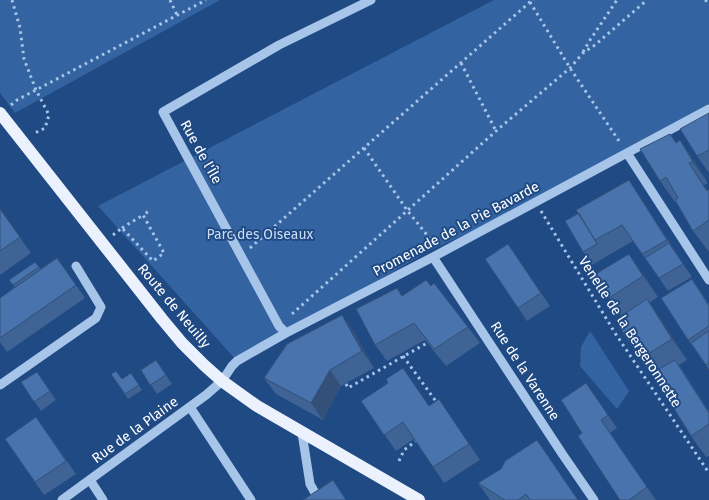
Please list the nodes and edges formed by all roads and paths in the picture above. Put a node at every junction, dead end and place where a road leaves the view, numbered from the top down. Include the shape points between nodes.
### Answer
1 (12, 0) edge
2 (170, 0) edge
3 (206, 0) edge
4 (371, 0) edge
5 (534, 0) edge
6 (617, 0) edge
7 (647, 0) edge
8 (705, 0) edge
9 (530, 2) junction
10 (709, 3) edge
11 (177, 15) junction
12 (583, 53) junction
13 (461, 63) junction
14 (570, 68) junction
15 (36, 90) junction
16 (14, 102) dead end
17 (709, 109) edge
18 (0, 113) edge
19 (496, 131) junction
20 (20, 139) junction
21 (364, 148) junction
22 (627, 153) junction
23 (535, 202) junction
24 (407, 210) junction
25 (149, 211) dead end
26 (143, 215) junction
27 (122, 228) junction
28 (102, 242) junction
29 (241, 255) junction
30 (437, 255) junction
31 (76, 266) dead end
32 (709, 280) edge
33 (279, 326) junction
34 (286, 333) junction
35 (427, 343) edge
36 (403, 356) junction
37 (222, 381) junction
38 (0, 384) edge
39 (346, 384) dead end
40 (438, 405) edge
41 (190, 407) junction
42 (302, 433) junction
43 (416, 441) edge
44 (399, 461) dead end
45 (709, 473) edge
46 (90, 480) junction
47 (412, 498) edge
48 (62, 500) edge
49 (103, 500) edge
50 (251, 500) edge
51 (319, 500) edge
52 (594, 500) edge

1 - 15 path via 24,58
2 - 11 path
3 - 11 path
4 - 29 street, Rue de l'Île via 279,45 163,112
5 - 9 path
6 - 12 path
7 - 12 path
8 - 10 path
9 - 13 path
9 - 14 path
11 - 15 path
12 - 14 path
13 - 19 path
13 - 21 path
14 - 19 path
14 - 22 path
15 - 16 path
15 - 20 path via 49,115 45,128
17 - 22 street, Promenade de la Pie Bavarde
18 - 20 main road, Route de Neuilly
19 - 24 path
20 - 28 main road, Route de Neuilly
21 - 24 path
21 - 29 path
22 - 23 street, Promenade de la Pie Bavarde
22 - 32 street
23 - 30 street, Promenade de la Pie Bavarde
23 - 45 path, Venelle de la Bergeronnette via 615,333
24 - 30 path
24 - 33 path
25 - 26 path
26 - 27 path
26 - 27 path via 164,253 153,261
27 - 28 path
28 - 37 main road, Route de Neuilly via 182,343
29 - 33 street, Rue de l'Île
30 - 34 street, Promenade de la Pie Bavarde
30 - 52 street, Rue de la Varenne
31 - 38 street via 100,306 96,318
33 - 34 street, Rue de l'Île
34 - 37 street, Promenade de la Pie Bavarde via 237,361
35 - 36 path
36 - 39 path via 348,388
36 - 40 path
37 - 41 street, Rue de la Plaine
37 - 42 main road, Route de Neuilly
41 - 46 street, Rue de la Plaine
41 - 50 street
42 - 47 main road, Route de Neuilly
42 - 51 street via 310,484
43 - 44 path via 404,450
46 - 48 street, Rue de la Plaine
46 - 49 street

